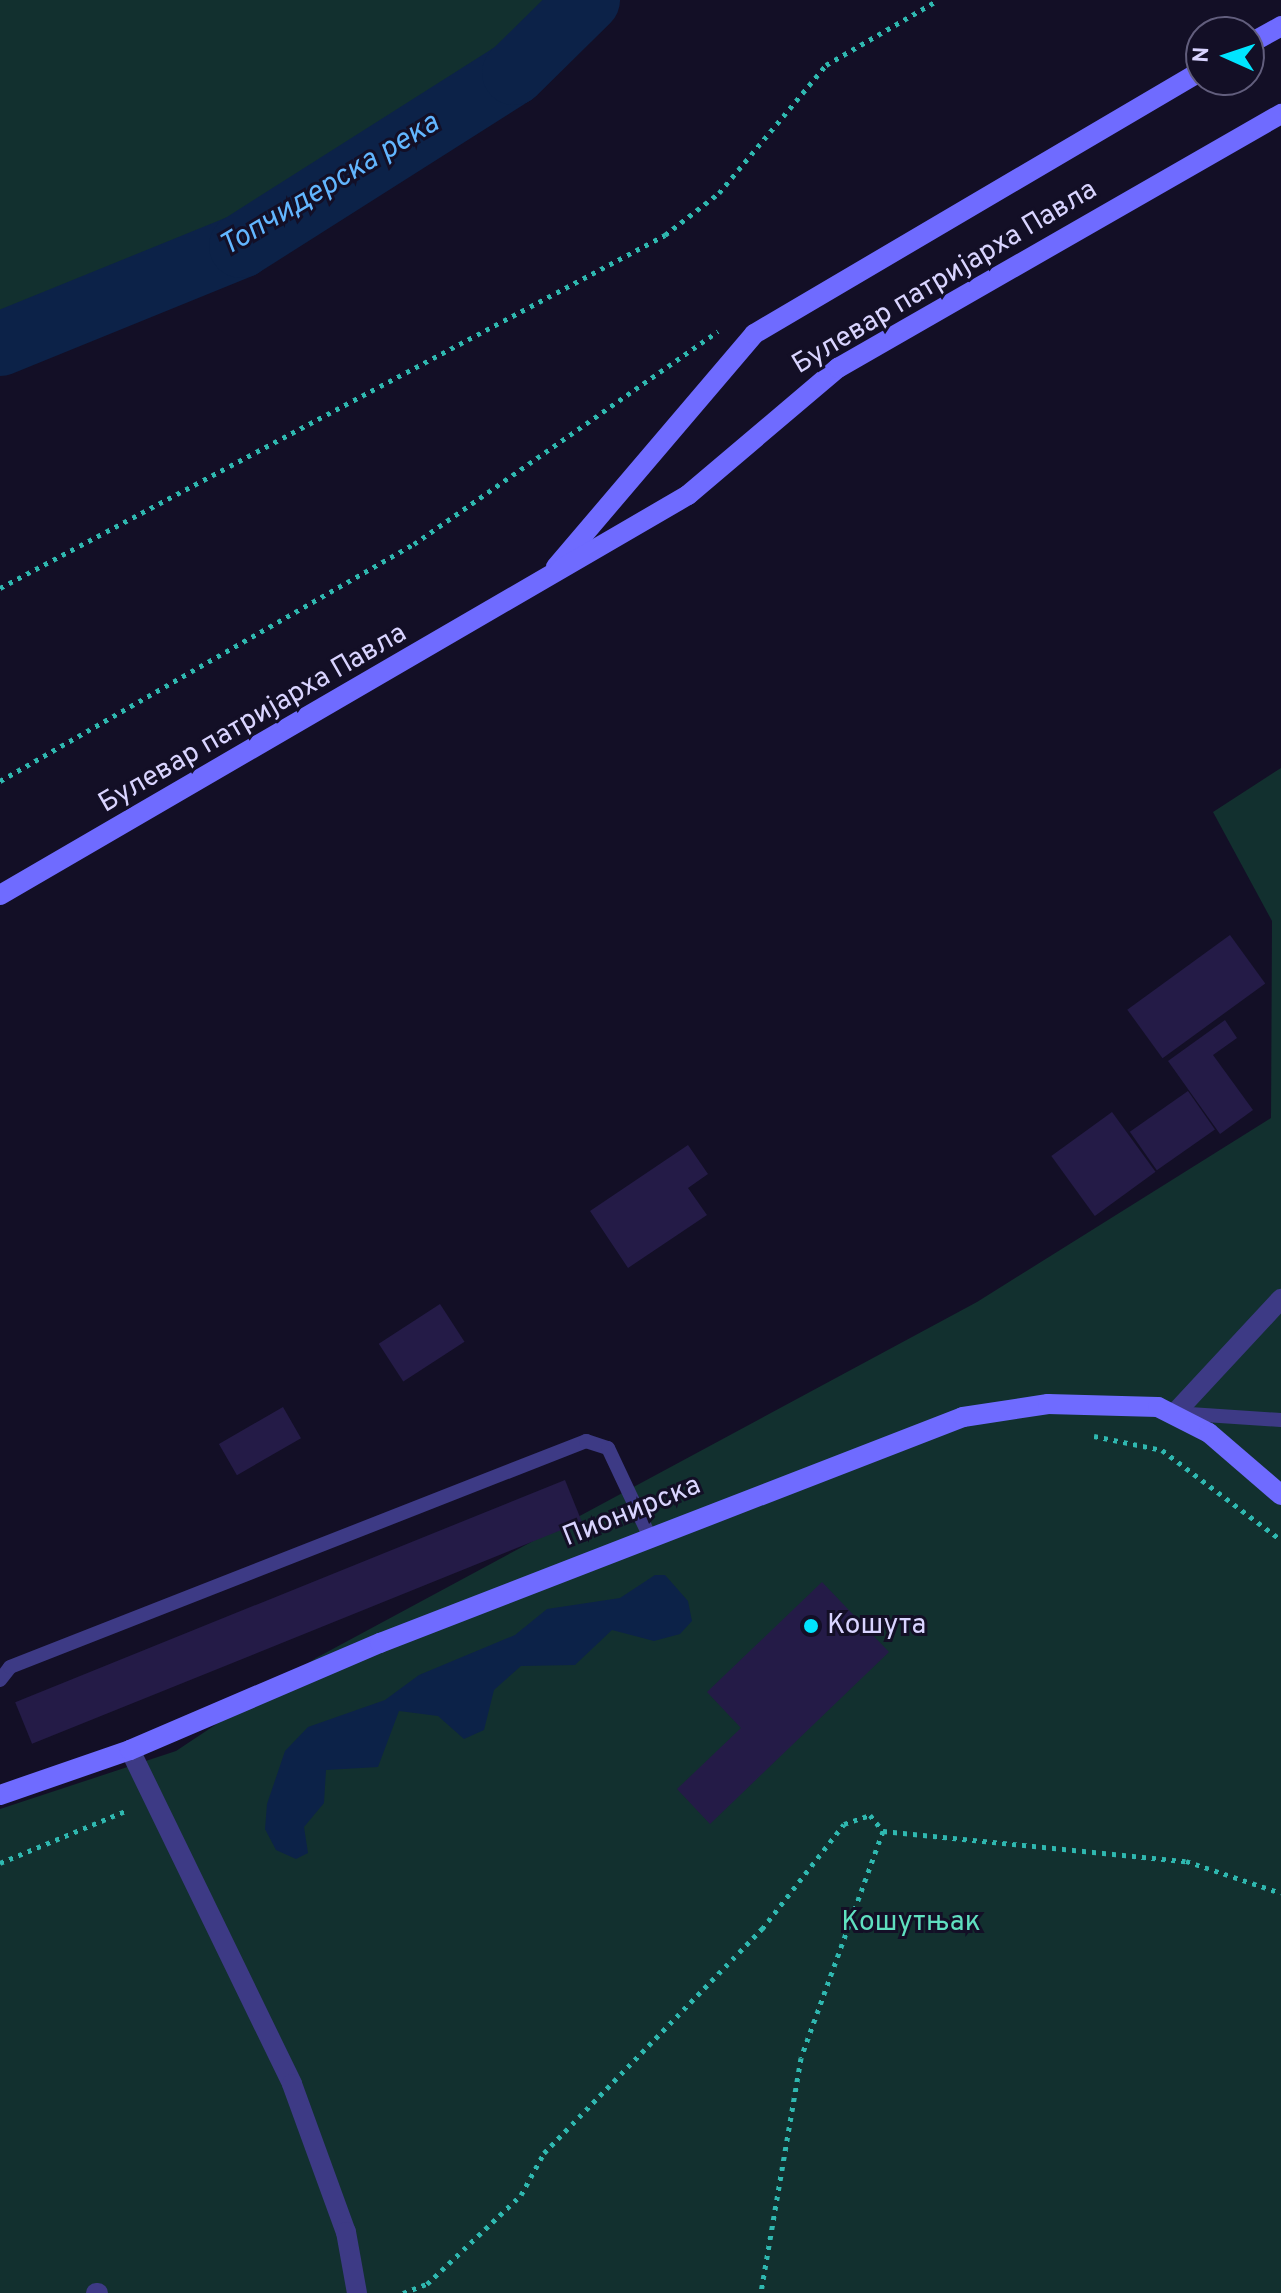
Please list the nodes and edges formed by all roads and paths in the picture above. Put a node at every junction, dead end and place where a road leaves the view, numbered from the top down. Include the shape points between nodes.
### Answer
1 (938, 0) edge
2 (1185, 80) edge
3 (1281, 114) edge
4 (723, 327) dead end
5 (0, 588) edge
6 (533, 590) junction
7 (0, 781) edge
8 (0, 895) edge
9 (1281, 1299) edge
10 (1175, 1413) junction
11 (1281, 1420) edge
12 (1089, 1436) dead end
13 (1281, 1495) edge
14 (649, 1535) junction
15 (1281, 1540) edge
16 (0, 1680) edge
17 (130, 1750) junction
18 (1, 1790) edge
19 (153, 1799) junction
20 (883, 1831) junction
21 (0, 1863) edge
22 (1281, 1893) edge
23 (427, 2284) junction
24 (357, 2293) edge
25 (403, 2293) edge
26 (426, 2293) edge
27 (761, 2293) edge

1 - 5 path via 826,65 719,193 665,235
2 - 6 main road, Булевар патријарха Павла via 754,334
3 - 6 main road, Булевар патријарха Павла via 838,368 718,474
4 - 7 path via 414,544
6 - 8 main road, Булевар патријарха Павла
9 - 10 street
10 - 11 lane
10 - 13 main road
10 - 14 main road, Пионирска via 1085,1402 963,1417
12 - 15 path via 1162,1450
14 - 16 lane via 608,1448 586,1441 10,1667
14 - 17 main road, Пионирска
17 - 18 main road, Пионирска
17 - 19 street
19 - 21 path
19 - 24 street via 292,2084 346,2232
20 - 22 path via 1186,1861
20 - 23 path via 870,1815 844,1824 762,1929 647,2040 544,2153 521,2195
20 - 27 path via 801,2058
23 - 25 path
23 - 26 path

